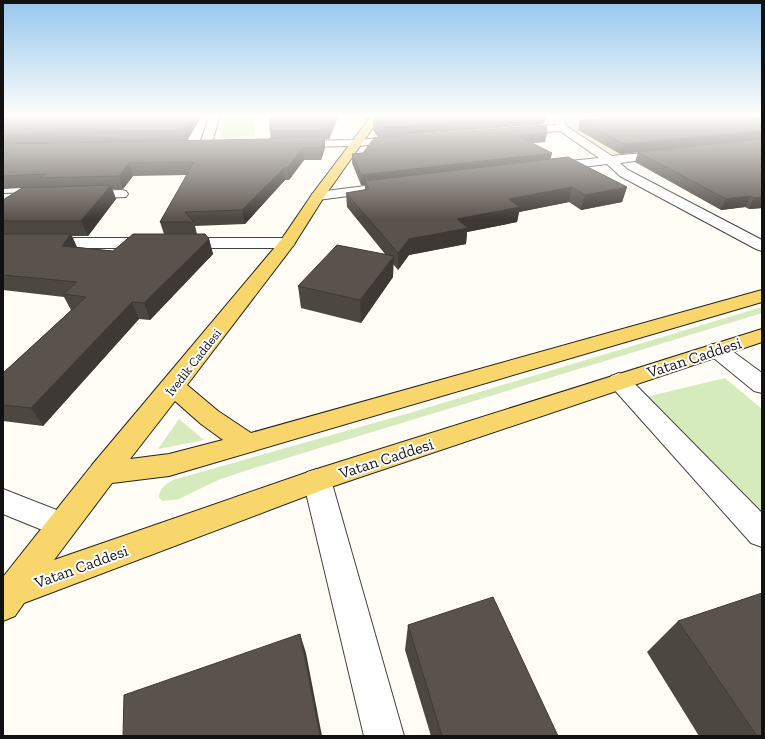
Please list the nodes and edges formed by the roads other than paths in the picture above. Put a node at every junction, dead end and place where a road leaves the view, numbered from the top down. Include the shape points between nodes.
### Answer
1 (352, 149) edge
2 (594, 149) edge
3 (678, 153) edge
4 (610, 160) junction
5 (539, 169) edge
6 (389, 187) edge
7 (121, 194) dead end
8 (50, 196) edge
9 (74, 196) edge
10 (318, 196) junction
11 (3, 198) edge
12 (3, 243) edge
13 (287, 243) junction
14 (762, 246) edge
15 (762, 296) edge
16 (762, 335) edge
17 (717, 350) junction
18 (619, 381) junction
19 (762, 385) edge
20 (174, 386) junction
21 (248, 443) junction
22 (102, 473) junction
23 (317, 480) junction
24 (3, 502) edge
25 (62, 525) junction
26 (762, 533) edge
27 (8, 598) edge
28 (384, 736) edge

1 - 10 main road, İvedik Caddesi
2 - 4 street
3 - 4 street
4 - 5 street
4 - 14 street via 624,172 684,206
6 - 10 street
7 - 9 street
8 - 11 street
10 - 13 main road, İvedik Caddesi
12 - 13 street
13 - 20 main road, İvedik Caddesi
15 - 21 main road
16 - 17 main road, Vatan Caddesi
17 - 18 main road, Vatan Caddesi
17 - 19 street
18 - 23 main road, Vatan Caddesi
18 - 26 street
20 - 21 main road via 193,406 217,425
20 - 22 main road, İvedik Caddesi
21 - 22 main road via 170,465
22 - 25 main road, İvedik Caddesi
23 - 27 main road, Vatan Caddesi
23 - 28 street
24 - 25 street
25 - 27 main road, İvedik Caddesi

